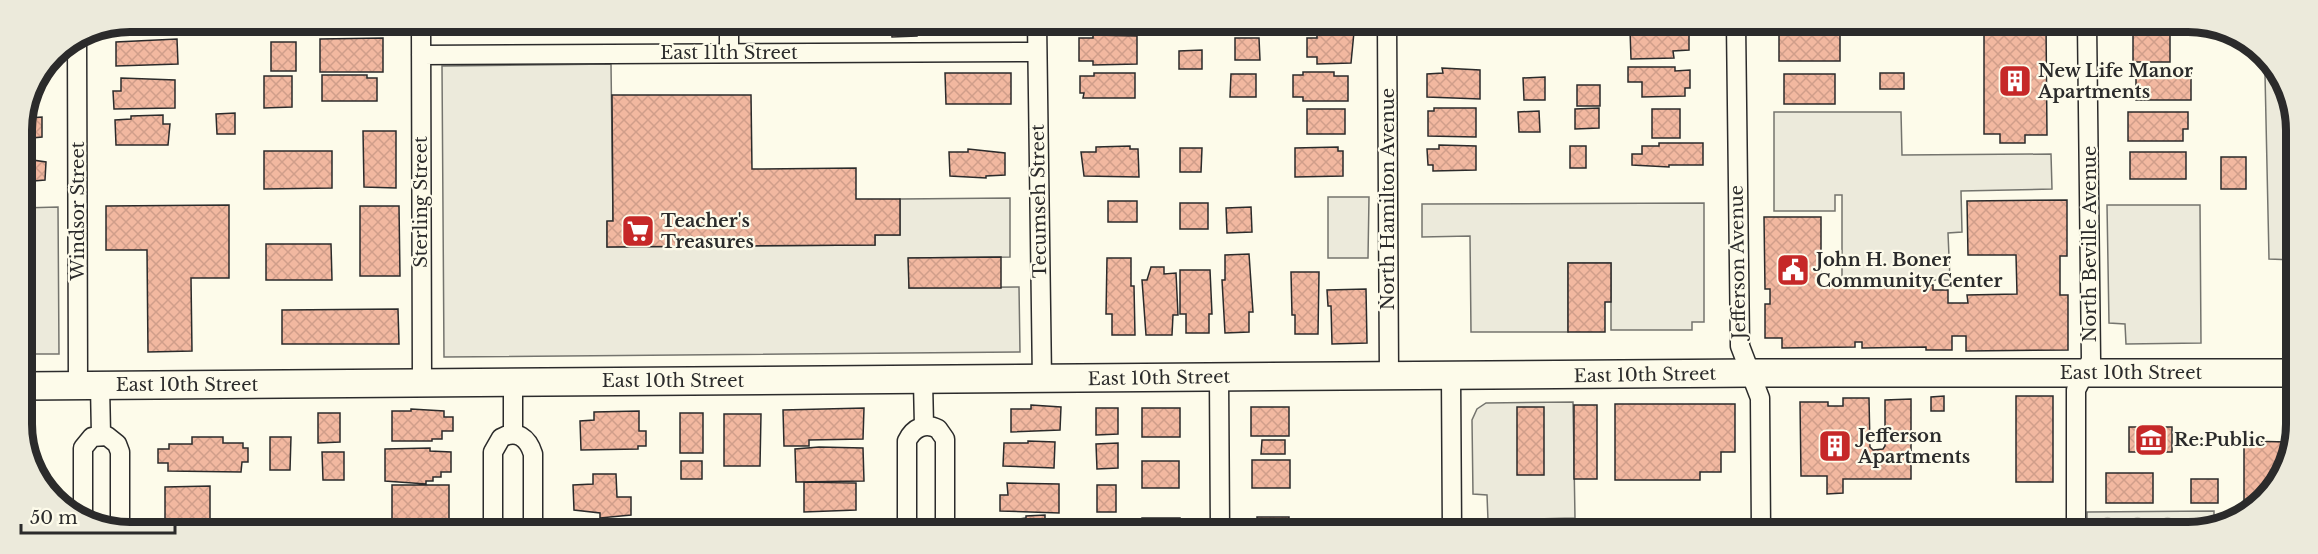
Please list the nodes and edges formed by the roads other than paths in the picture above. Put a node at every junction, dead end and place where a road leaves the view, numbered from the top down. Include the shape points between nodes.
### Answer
1 (421, 32) edge
2 (729, 32) edge
3 (1037, 32) edge
4 (1387, 32) edge
5 (1736, 32) edge
6 (2087, 32) edge
7 (77, 47) edge
8 (1037, 52) junction
9 (729, 53) junction
10 (421, 55) junction
11 (1751, 373) junction
12 (2086, 373) junction
13 (2286, 373) edge
14 (1389, 376) junction
15 (1451, 376) junction
16 (1219, 377) junction
17 (1042, 380) junction
18 (513, 381) junction
19 (923, 381) junction
20 (422, 382) junction
21 (32, 386) edge
22 (89, 386) junction
23 (924, 426) junction
24 (513, 434) junction
25 (101, 435) junction
26 (83, 510) edge
27 (120, 521) edge
28 (493, 522) edge
29 (533, 522) edge
30 (907, 522) edge
31 (945, 522) edge
32 (1220, 522) edge
33 (1452, 522) edge
34 (1761, 522) edge
35 (2076, 522) edge

1 - 10 street, Sterling Street
2 - 9 street
3 - 8 street, Tecumseh Street
4 - 14 street, North Hamilton Avenue
5 - 11 street, Jefferson Avenue via 1740,346
6 - 12 street, North Beville Avenue via 2091,360
7 - 22 street, Windsor Street
8 - 9 street, East 11th Street
8 - 17 street, Tecumseh Street
9 - 10 street, East 11th Street
10 - 20 street, Sterling Street
11 - 12 main road, East 10th Street
11 - 15 main road, East 10th Street
11 - 34 street, Jefferson Avenue via 1760,398
12 - 13 main road, East 10th Street
12 - 35 street, North Beville Avenue via 2079,380 2075,398
14 - 15 main road, East 10th Street
14 - 16 main road, East 10th Street
15 - 33 street
16 - 17 main road, East 10th Street
16 - 32 street
17 - 19 main road, East 10th Street
18 - 19 main road, East 10th Street
18 - 20 main road, East 10th Street
18 - 24 street
19 - 23 street
20 - 22 main road, East 10th Street
21 - 22 main road, East 10th Street
22 - 25 street, Windsor Street
23 - 30 street via 913,431 907,441
23 - 31 street via 938,429 945,439
24 - 28 street via 501,438 493,452
24 - 29 street via 530,443 533,454
25 - 26 street via 92,437 83,448
25 - 27 street via 111,438 120,452

